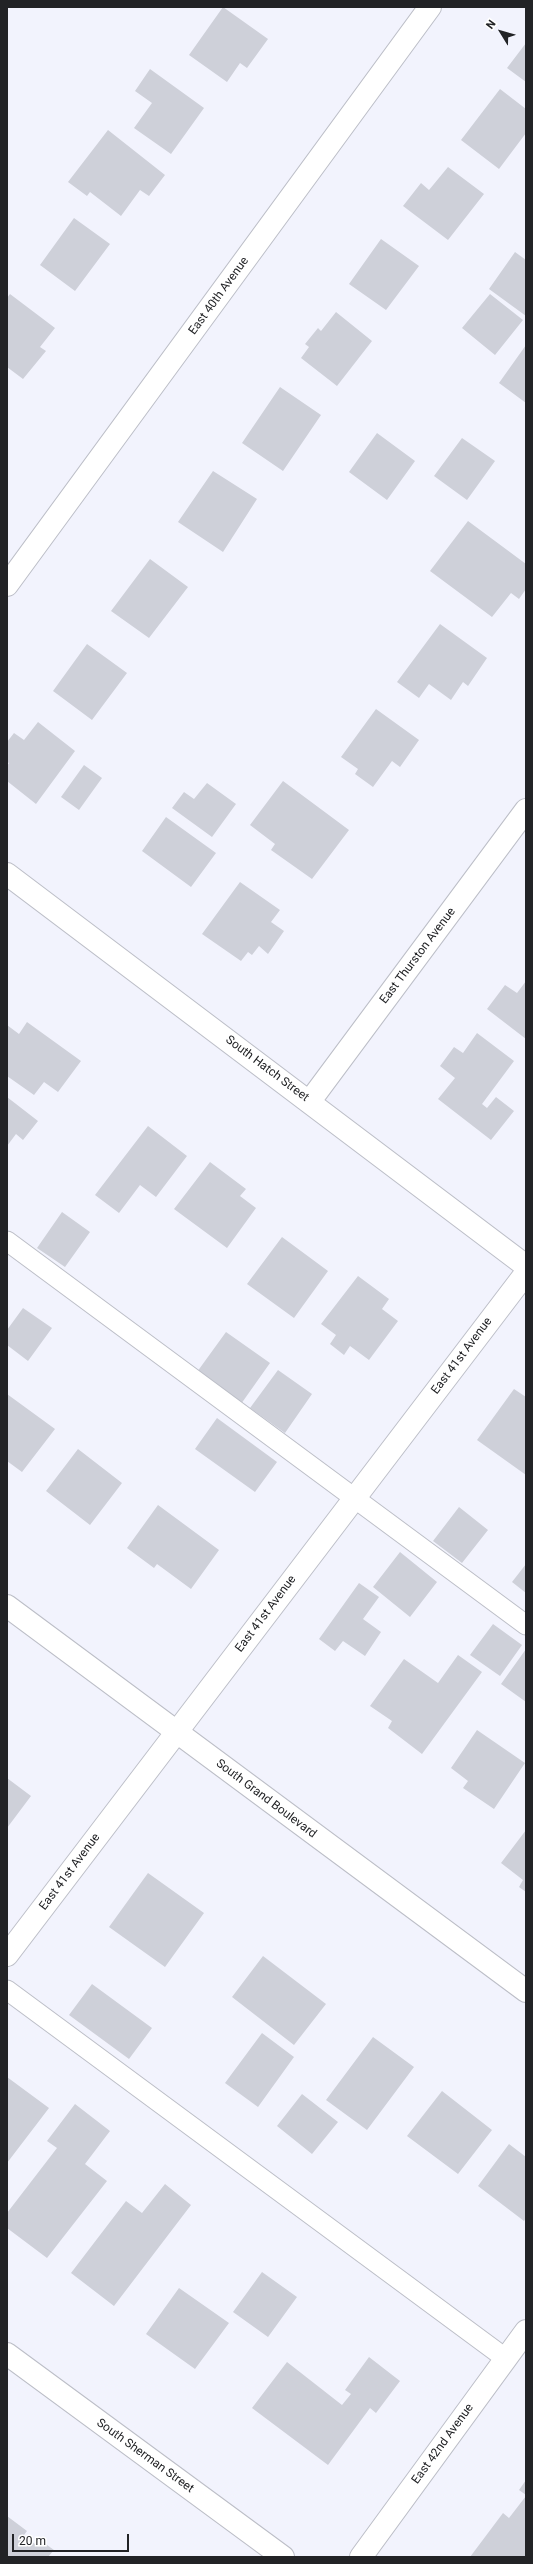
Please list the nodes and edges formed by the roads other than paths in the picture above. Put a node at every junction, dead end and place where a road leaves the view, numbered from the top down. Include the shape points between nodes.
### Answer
1 (430, 7) edge
2 (7, 585) edge
3 (526, 810) edge
4 (11, 884) edge
5 (310, 1101) junction
6 (7, 1241) edge
7 (526, 1266) edge
8 (526, 1273) edge
9 (354, 1498) junction
10 (7, 1606) edge
11 (526, 1625) edge
12 (176, 1732) junction
13 (7, 1955) edge
14 (7, 1990) edge
15 (526, 1992) edge
16 (526, 2331) edge
17 (7, 2354) edge
18 (505, 2358) junction
19 (283, 2557) edge
20 (361, 2557) edge

1 - 2 street, East 40th Avenue
3 - 5 street, East Thurston Avenue
4 - 5 street, South Hatch Street
5 - 7 street, South Hatch Street
6 - 9 lane
8 - 9 street, East 41st Avenue
9 - 11 lane
9 - 12 street, East 41st Avenue
10 - 12 street, South Grand Boulevard
12 - 13 street, East 41st Avenue
12 - 15 street, South Grand Boulevard
14 - 18 lane
16 - 18 street, East 42nd Avenue
17 - 19 street, South Sherman Street
18 - 20 street, East 42nd Avenue

